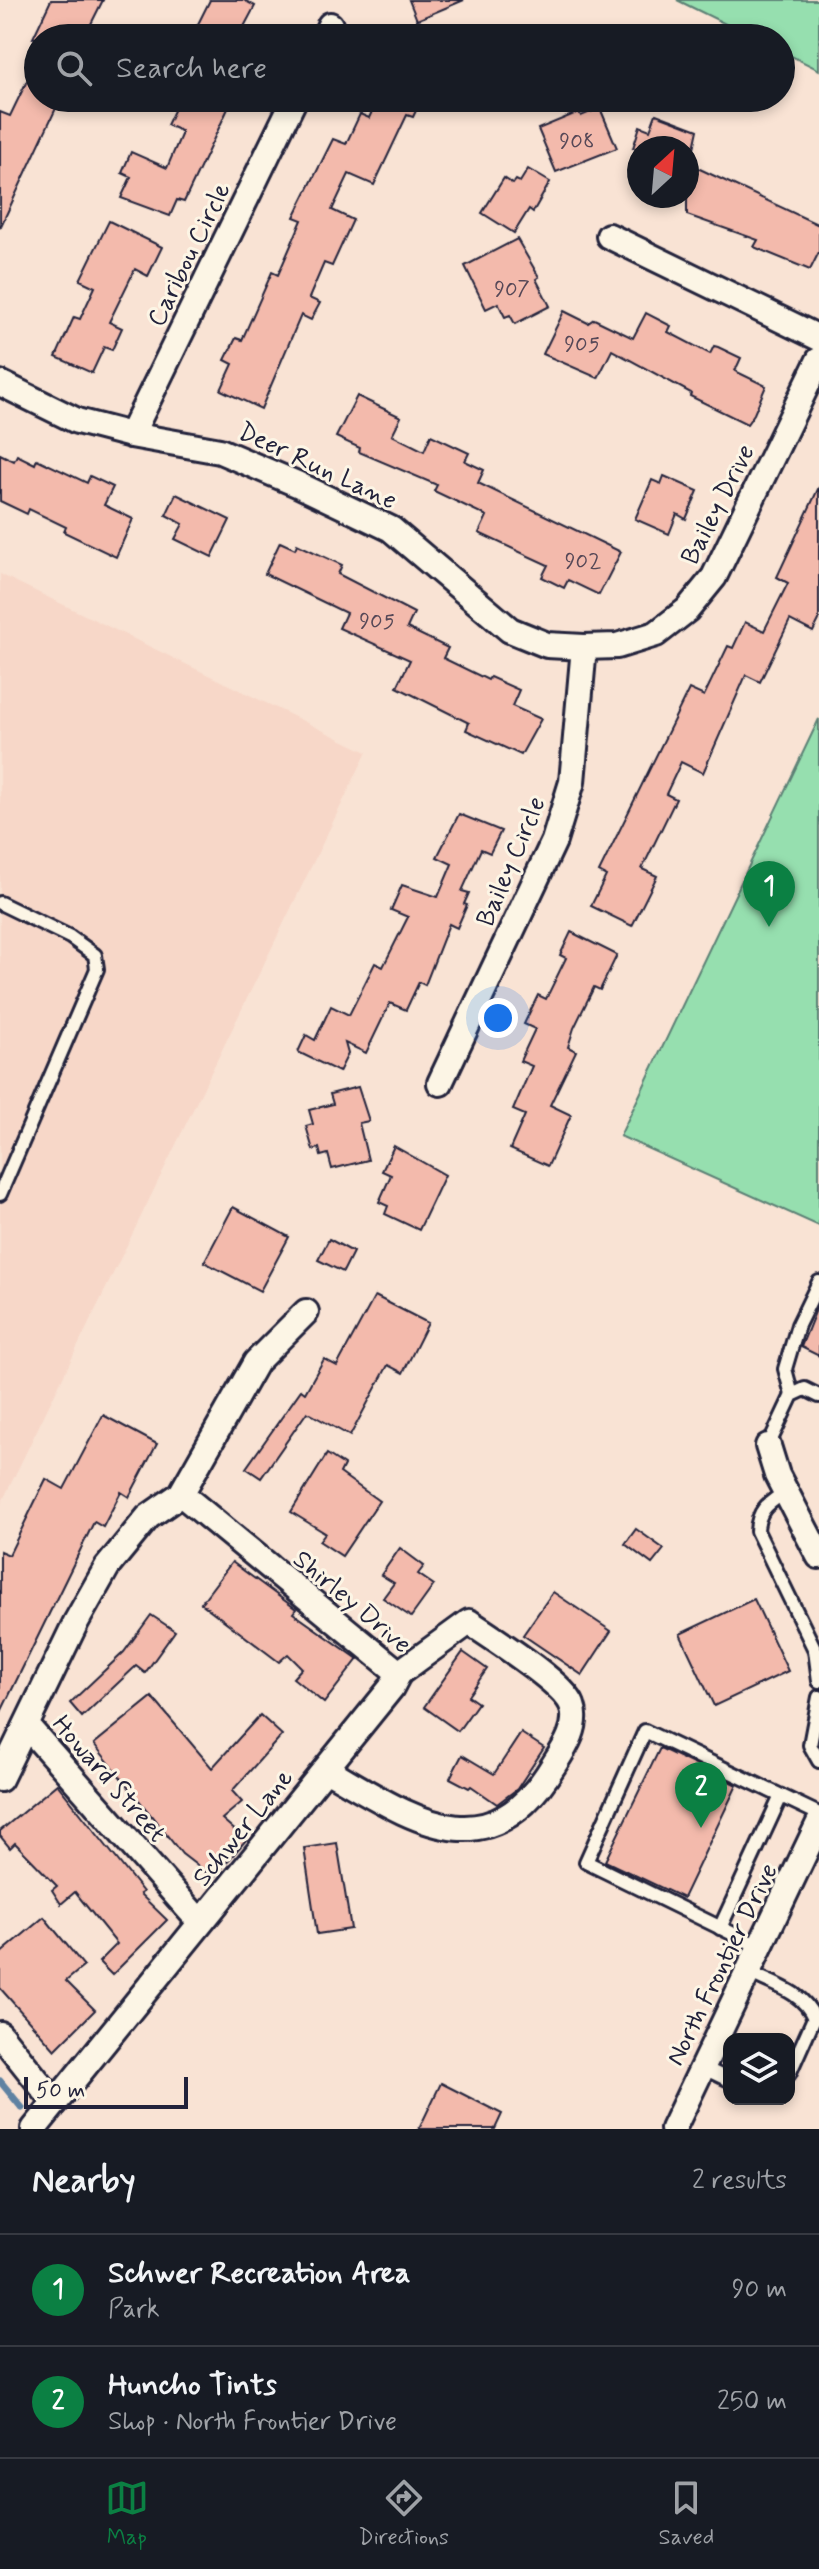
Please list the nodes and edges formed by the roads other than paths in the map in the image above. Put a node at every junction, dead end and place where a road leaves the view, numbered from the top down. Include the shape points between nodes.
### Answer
1 (288, 112) edge
2 (609, 236) dead end
3 (819, 338) edge
4 (819, 360) edge
5 (0, 383) edge
6 (131, 435) junction
7 (584, 647) junction
8 (0, 903) edge
9 (440, 1083) dead end
10 (0, 1194) edge
11 (819, 1282) edge
12 (306, 1312) dead end
13 (792, 1395) junction
14 (819, 1396) edge
15 (768, 1446) joint
16 (785, 1492) junction
17 (181, 1494) junction
18 (819, 1556) edge
19 (399, 1673) junction
20 (819, 1681) edge
21 (819, 1697) edge
22 (27, 1726) junction
23 (819, 1761) edge
24 (326, 1769) junction
25 (0, 1779) edge
26 (781, 1796) junction
27 (819, 1814) edge
28 (819, 1823) edge
29 (200, 1922) junction
30 (720, 1928) junction
31 (760, 1947) junction
32 (748, 1972) junction
33 (0, 2034) edge
34 (795, 2061) edge
35 (702, 2067) junction
36 (723, 2077) edge
37 (55, 2103) junction
38 (34, 2129) edge
39 (673, 2129) edge

1 - 6 street, Caribou Circle
2 - 3 street
4 - 7 street, Bailey Drive via 714,577 687,610 656,634 617,646
5 - 6 street, Deer Run Lane via 77,421
6 - 7 street, Deer Run Lane via 220,451 297,484 391,529 510,630 547,645
7 - 9 street, Bailey Circle via 572,782 554,841
8 - 10 lane via 70,937 95,955 97,969
11 - 13 lane via 785,1369
12 - 17 street, Howard Street via 256,1362
13 - 14 lane via 805,1389
13 - 15 lane
15 - 16 street
16 - 18 street
16 - 20 lane via 764,1506 757,1531 815,1650
17 - 19 street, Shirley Drive
17 - 22 street, Howard Street via 148,1517 107,1567
19 - 24 street, Shirley Drive
19 - 24 street, Schwer Lane via 469,1622 540,1672 572,1702 575,1722 542,1785 519,1811 493,1826 470,1829 432,1822 397,1809
21 - 23 lane via 810,1745
22 - 25 street
22 - 29 street, Howard Street
24 - 29 street, Schwer Lane
26 - 27 lane
26 - 30 lane
26 - 30 lane via 645,1731 586,1862
28 - 31 street, North Frontier Drive
29 - 37 street, Schwer Lane
30 - 31 lane
31 - 32 street, North Frontier Drive
32 - 34 lane via 800,1997 810,2008 814,2018
32 - 35 street, North Frontier Drive
33 - 37 street
35 - 36 lane
35 - 39 street, North Frontier Drive
37 - 38 street, Schwer Lane

